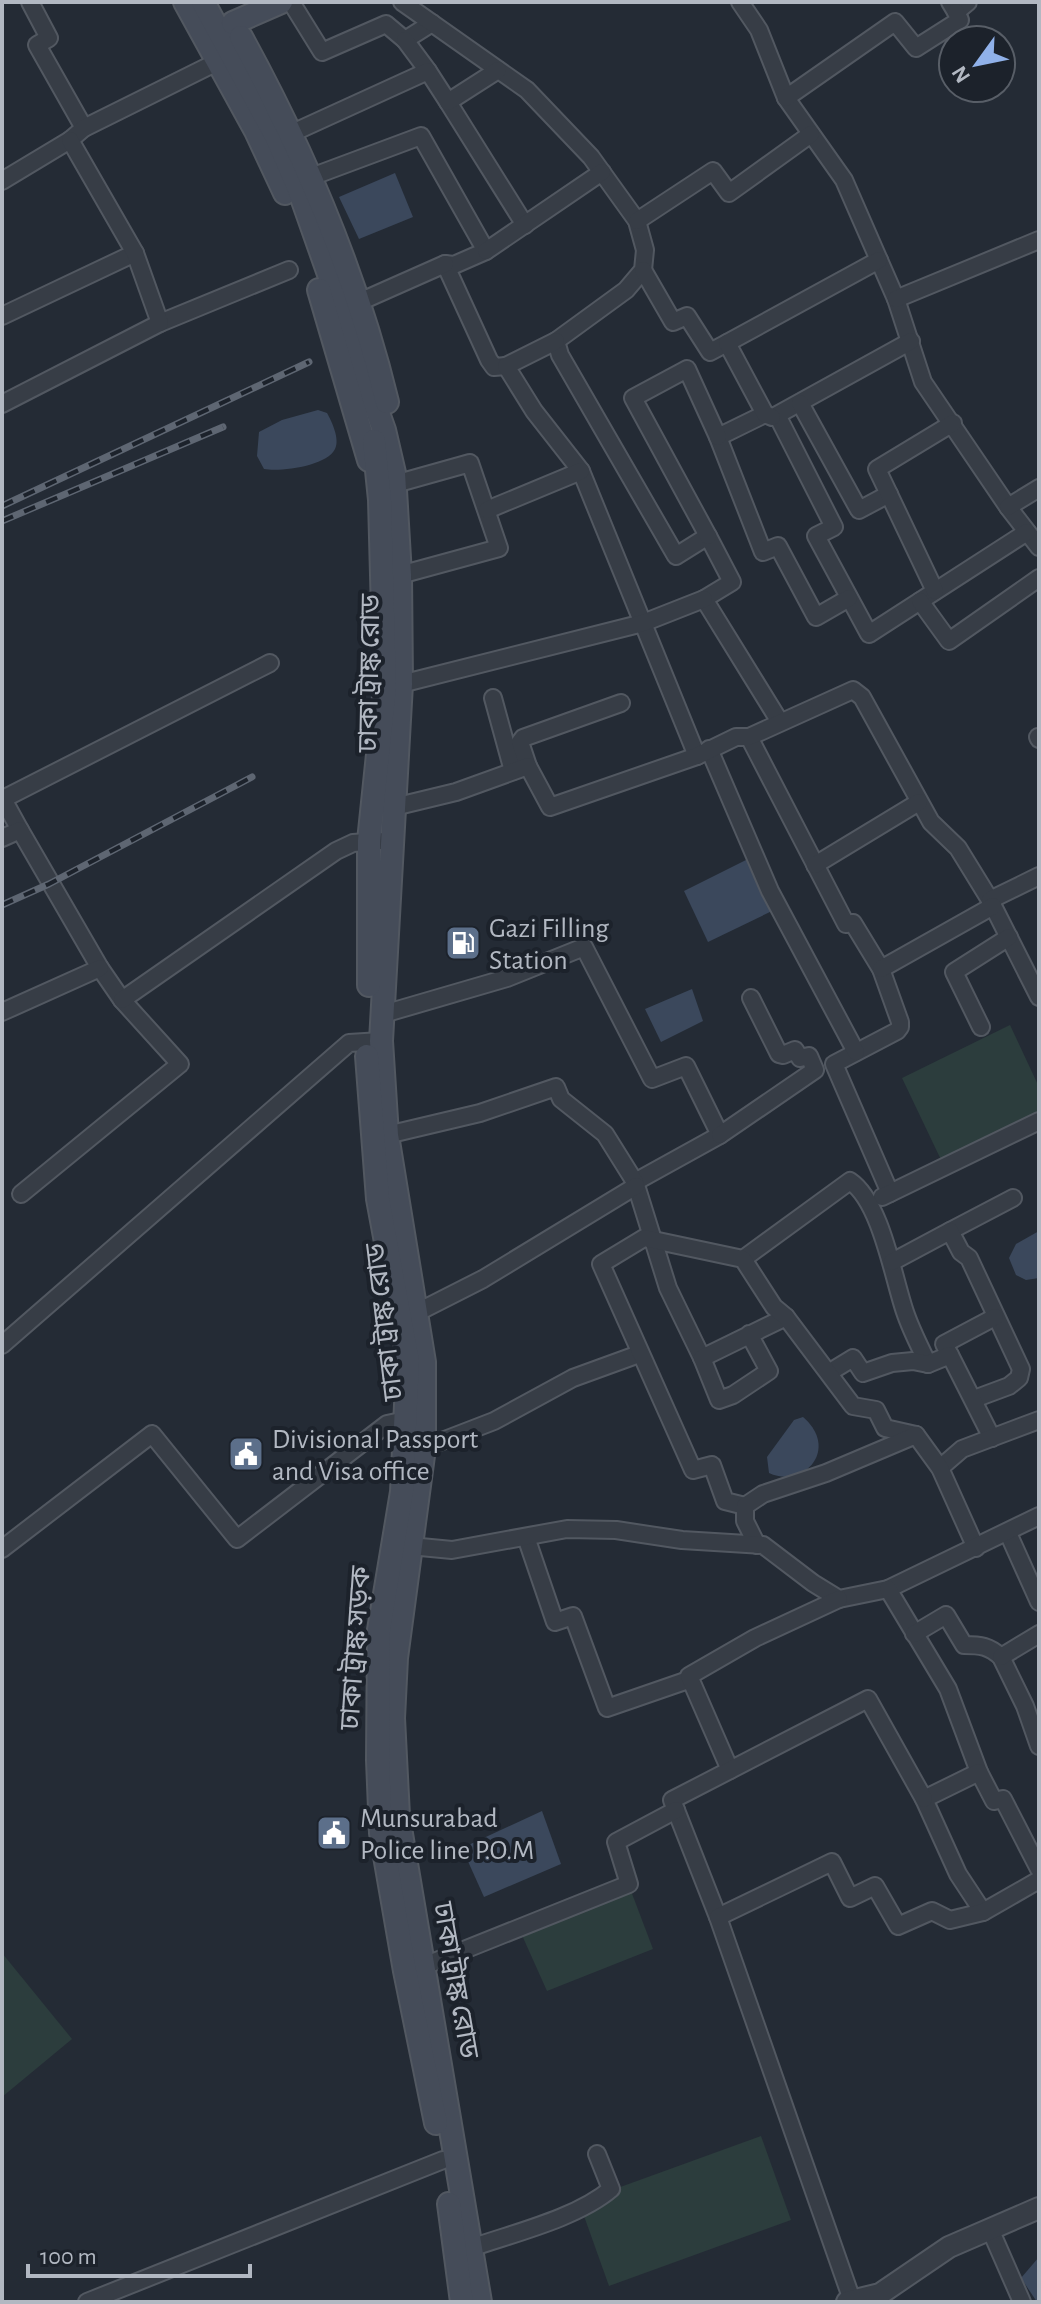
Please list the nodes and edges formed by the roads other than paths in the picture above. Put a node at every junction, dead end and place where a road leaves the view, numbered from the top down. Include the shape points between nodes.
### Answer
1 (30, 2) edge
2 (185, 2) edge
3 (203, 2) edge
4 (220, 2) edge
5 (281, 2) edge
6 (291, 2) edge
7 (402, 2) edge
8 (740, 2) edge
9 (958, 5) edge
10 (233, 23) junction
11 (432, 23) junction
12 (405, 40) junction
13 (219, 61) junction
14 (498, 70) junction
15 (428, 71) junction
16 (786, 98) junction
17 (448, 102) junction
18 (84, 128) junction
19 (290, 134) junction
20 (811, 134) junction
21 (70, 140) junction
22 (602, 172) junction
23 (311, 177) junction
24 (2, 181) edge
25 (637, 221) junction
26 (525, 225) junction
27 (1039, 240) edge
28 (486, 251) junction
29 (135, 253) junction
30 (879, 260) junction
31 (445, 264) junction
32 (289, 270) dead end
33 (643, 270) junction
34 (896, 299) junction
35 (357, 303) junction
36 (2, 316) edge
37 (160, 323) junction
38 (556, 341) junction
39 (911, 341) junction
40 (727, 343) junction
41 (506, 366) junction
42 (800, 403) junction
43 (2, 404) edge
44 (771, 415) junction
45 (953, 423) junction
46 (718, 437) junction
47 (581, 471) junction
48 (389, 486) junction
49 (1039, 488) edge
50 (889, 494) junction
51 (1008, 507) junction
52 (487, 510) junction
53 (1027, 532) junction
54 (708, 536) junction
55 (1039, 547) edge
56 (400, 575) junction
57 (1039, 578) edge
58 (935, 591) junction
59 (849, 598) junction
60 (704, 599) junction
61 (920, 601) junction
62 (643, 623) junction
63 (270, 663) dead end
64 (401, 684) junction
65 (493, 698) dead end
66 (621, 703) dead end
67 (780, 722) junction
68 (749, 737) junction
69 (703, 752) junction
70 (521, 769) junction
71 (919, 802) junction
72 (394, 807) junction
73 (20, 830) junction
74 (2, 838) edge
75 (369, 841) junction
76 (392, 841) junction
77 (815, 865) junction
78 (1039, 876) edge
79 (992, 903) junction
80 (1009, 937) junction
81 (100, 968) junction
82 (881, 969) junction
83 (369, 995) joint
84 (1039, 997) edge
85 (751, 998) dead end
86 (122, 1000) junction
87 (2, 1012) edge
88 (380, 1015) junction
89 (981, 1027) dead end
90 (374, 1042) junction
91 (856, 1052) junction
92 (1039, 1121) edge
93 (387, 1135) junction
94 (720, 1135) junction
95 (635, 1184) junction
96 (890, 1193) junction
97 (21, 1194) dead end
98 (1013, 1198) dead end
99 (869, 1202) junction
100 (950, 1231) junction
101 (655, 1240) junction
102 (743, 1259) junction
103 (892, 1262) junction
104 (416, 1313) junction
105 (786, 1317) junction
106 (995, 1317) junction
107 (749, 1334) junction
108 (2, 1345) edge
109 (639, 1354) junction
110 (950, 1355) junction
111 (702, 1358) junction
112 (928, 1364) junction
113 (830, 1372) junction
114 (974, 1399) junction
115 (406, 1420) junction
116 (1039, 1420) edge
117 (916, 1435) junction
118 (992, 1438) junction
119 (424, 1448) junction
120 (940, 1468) junction
121 (745, 1506) junction
122 (1039, 1516) edge
123 (1008, 1533) junction
124 (526, 1537) junction
125 (757, 1545) junction
126 (410, 1546) junction
127 (976, 1548) junction
128 (2, 1549) edge
129 (888, 1589) junction
130 (839, 1599) junction
131 (1039, 1602) edge
132 (914, 1634) junction
133 (1039, 1634) edge
134 (1001, 1657) junction
135 (691, 1679) junction
136 (1039, 1746) edge
137 (730, 1770) junction
138 (979, 1772) junction
139 (924, 1799) junction
140 (676, 1810) junction
141 (1039, 1869) edge
142 (1039, 1880) edge
143 (983, 1912) junction
144 (718, 1917) junction
145 (424, 1966) junction
146 (594, 2146) dead end
147 (443, 2160) junction
148 (1039, 2208) edge
149 (990, 2229) junction
150 (471, 2248) junction
151 (882, 2298) edge
152 (850, 2301) edge
153 (87, 2302) edge
154 (462, 2302) edge
155 (480, 2302) edge
156 (1022, 2302) edge

1 - 18 street via 49,38 37,45
2 - 13 main road
3 - 48 main road, ঢাকা ট্রাঙ্ক রোড via 283,151 305,206 371,398
4 - 10 main road, ঢাকা ট্রাঙ্ক রোড
5 - 10 main road
6 - 12 street via 322,52 386,24
7 - 11 street
8 - 16 street via 759,30
9 - 16 street via 960,20 916,48 895,22
10 - 19 main road, ঢাকা ট্রাঙ্ক রোড
11 - 12 street
11 - 14 street
12 - 15 street
13 - 18 street
13 - 48 main road via 286,197
14 - 17 street
14 - 22 street via 527,90
15 - 17 street
15 - 19 street
16 - 20 street
17 - 26 street
18 - 21 street
19 - 23 main road, ঢাকা ট্রাঙ্ক রোড
20 - 25 street via 729,193 713,171
20 - 30 street via 844,180
21 - 24 street
21 - 29 street
22 - 25 street
22 - 26 street
23 - 28 street via 421,136
23 - 35 main road, ঢাকা ট্রাঙ্ক রোড
25 - 33 street via 645,250
26 - 28 street
27 - 34 street
28 - 31 street
29 - 36 street
29 - 37 street
30 - 34 street
30 - 40 street
31 - 35 street
31 - 41 street via 489,360 494,367
32 - 37 street
33 - 38 street via 626,290
33 - 40 street via 673,322 687,316 710,352
34 - 39 street
35 - 48 main road, ঢাকা ট্রাঙ্ক রোড via 391,421 395,451
37 - 43 street
38 - 41 street
38 - 54 street via 676,556
39 - 42 street
39 - 45 street via 923,382
40 - 44 street
41 - 47 street
42 - 44 street
42 - 50 street via 859,510
44 - 46 street
44 - 59 street via 834,527 816,536
45 - 50 street via 877,469
45 - 51 street
46 - 54 street via 687,369 633,398
46 - 59 street via 763,552 778,546 816,617
47 - 52 street
47 - 62 street
48 - 52 street via 470,463
48 - 56 main road, ঢাকা ট্রাঙ্ক রোড
48 - 75 main road, ঢাকা ট্রাঙ্ক রোড via 385,687
49 - 51 street
50 - 58 street
51 - 53 street
52 - 56 street via 499,548
53 - 55 street
53 - 58 street
54 - 60 street via 732,582
56 - 64 main road, ঢাকা ট্রাঙ্ক রোড
57 - 61 street via 949,641
58 - 61 street
59 - 61 street via 869,634
60 - 62 street
60 - 67 street
62 - 64 street
62 - 69 street
63 - 73 street via 3,799
64 - 72 main road, ঢাকা ট্রাঙ্ক রোড
65 - 70 street
66 - 70 street via 523,738
67 - 68 street
67 - 71 street via 853,690 862,697
68 - 69 street via 736,737
68 - 77 street
69 - 70 street via 550,807
69 - 91 street
70 - 72 street
71 - 77 street
71 - 79 street via 958,848
72 - 76 main road, ঢাকা ট্রাঙ্ক রোড
73 - 74 street
73 - 81 street
75 - 76 street
75 - 83 main road, ঢাকা ট্রাঙ্ক রোড
75 - 86 street via 353,843 307,869
76 - 88 main road, ঢাকা ট্রাঙ্ক রোড
77 - 82 street via 846,924 853,923
78 - 79 street
79 - 80 street
79 - 82 street
80 - 84 street
80 - 89 street via 954,972
81 - 86 street
81 - 87 street
82 - 91 street via 900,1027
83 - 90 main road, ঢাকা ট্রাঙ্ক সড়ক
85 - 94 street via 779,1054 795,1050 800,1058 809,1056 815,1070
86 - 97 street via 180,1064
88 - 90 main road, ঢাকা ট্রাঙ্ক রোড
88 - 94 street via 507,978 584,947 652,1079 686,1066
90 - 93 main road, ঢাকা ট্রাঙ্ক রোড
90 - 108 street via 349,1043
90 - 115 main road, ঢাকা ট্রাঙ্ক সড়ক via 368,1088 378,1199 408,1361
91 - 96 street via 834,1064
92 - 96 street
93 - 95 street via 480,1113 556,1087 561,1099 605,1134
93 - 104 main road, ঢাকা ট্রাঙ্ক রোড
94 - 95 street
95 - 101 street
95 - 104 street via 483,1279
96 - 99 street
98 - 100 street
99 - 102 street via 850,1181
99 - 103 street
100 - 103 street
100 - 106 street via 969,1258
101 - 102 street
101 - 109 street via 644,1238 601,1264
101 - 111 street via 668,1288
102 - 105 street
103 - 112 street via 905,1314
104 - 119 main road, ঢাকা ট্রাঙ্ক রোড via 424,1362
105 - 107 street
105 - 113 street
106 - 110 street via 944,1344
106 - 114 street via 1021,1369 1019,1378
107 - 111 street
107 - 111 street via 769,1371 733,1395 719,1400
109 - 119 street via 573,1378 494,1421
109 - 121 street via 693,1470 712,1465 725,1501
110 - 112 street
110 - 114 street
112 - 113 street via 892,1363 863,1373 853,1358
113 - 117 street via 853,1406 876,1410 885,1428
114 - 118 street
115 - 128 street via 387,1424 237,1539 152,1434
115 - 147 main road, ঢাকা ট্রাঙ্ক সড়ক via 402,1492 379,1630 381,1833
116 - 118 street
117 - 120 street
117 - 121 street via 763,1494
118 - 120 street via 962,1449
119 - 126 main road, ঢাকা ট্রাঙ্ক রোড
120 - 127 street
121 - 125 street via 745,1521
122 - 123 street
123 - 127 street
123 - 131 street
124 - 125 street via 567,1529 616,1530
124 - 126 street via 452,1550
124 - 135 street via 555,1622 573,1616 607,1708
125 - 130 street
126 - 145 main road, ঢাকা ট্রাঙ্ক রোড via 393,1718 398,1816
127 - 129 street
129 - 130 street
129 - 132 street
130 - 135 street via 755,1638
132 - 134 street via 946,1615 964,1645 987,1645
132 - 138 street via 948,1689
133 - 134 street
134 - 136 street
135 - 137 street
137 - 139 street via 868,1699
137 - 140 street via 672,1800
138 - 139 street
138 - 141 street via 994,1801 1003,1799
139 - 143 street via 958,1874
140 - 144 street
140 - 145 street via 616,1842 629,1884
142 - 143 street
143 - 144 street via 950,1920 932,1911 898,1926 875,1886 850,1898 832,1862
144 - 152 street
145 - 150 main road, ঢাকা ট্রাঙ্ক রোড
146 - 150 street via 611,2189 603,2196
147 - 153 street
147 - 154 main road, ঢাকা ট্রাঙ্ক সড়ক
148 - 149 street
149 - 151 street via 949,2247
149 - 156 street
150 - 155 main road, ঢাকা ট্রাঙ্ক রোড
151 - 152 street

